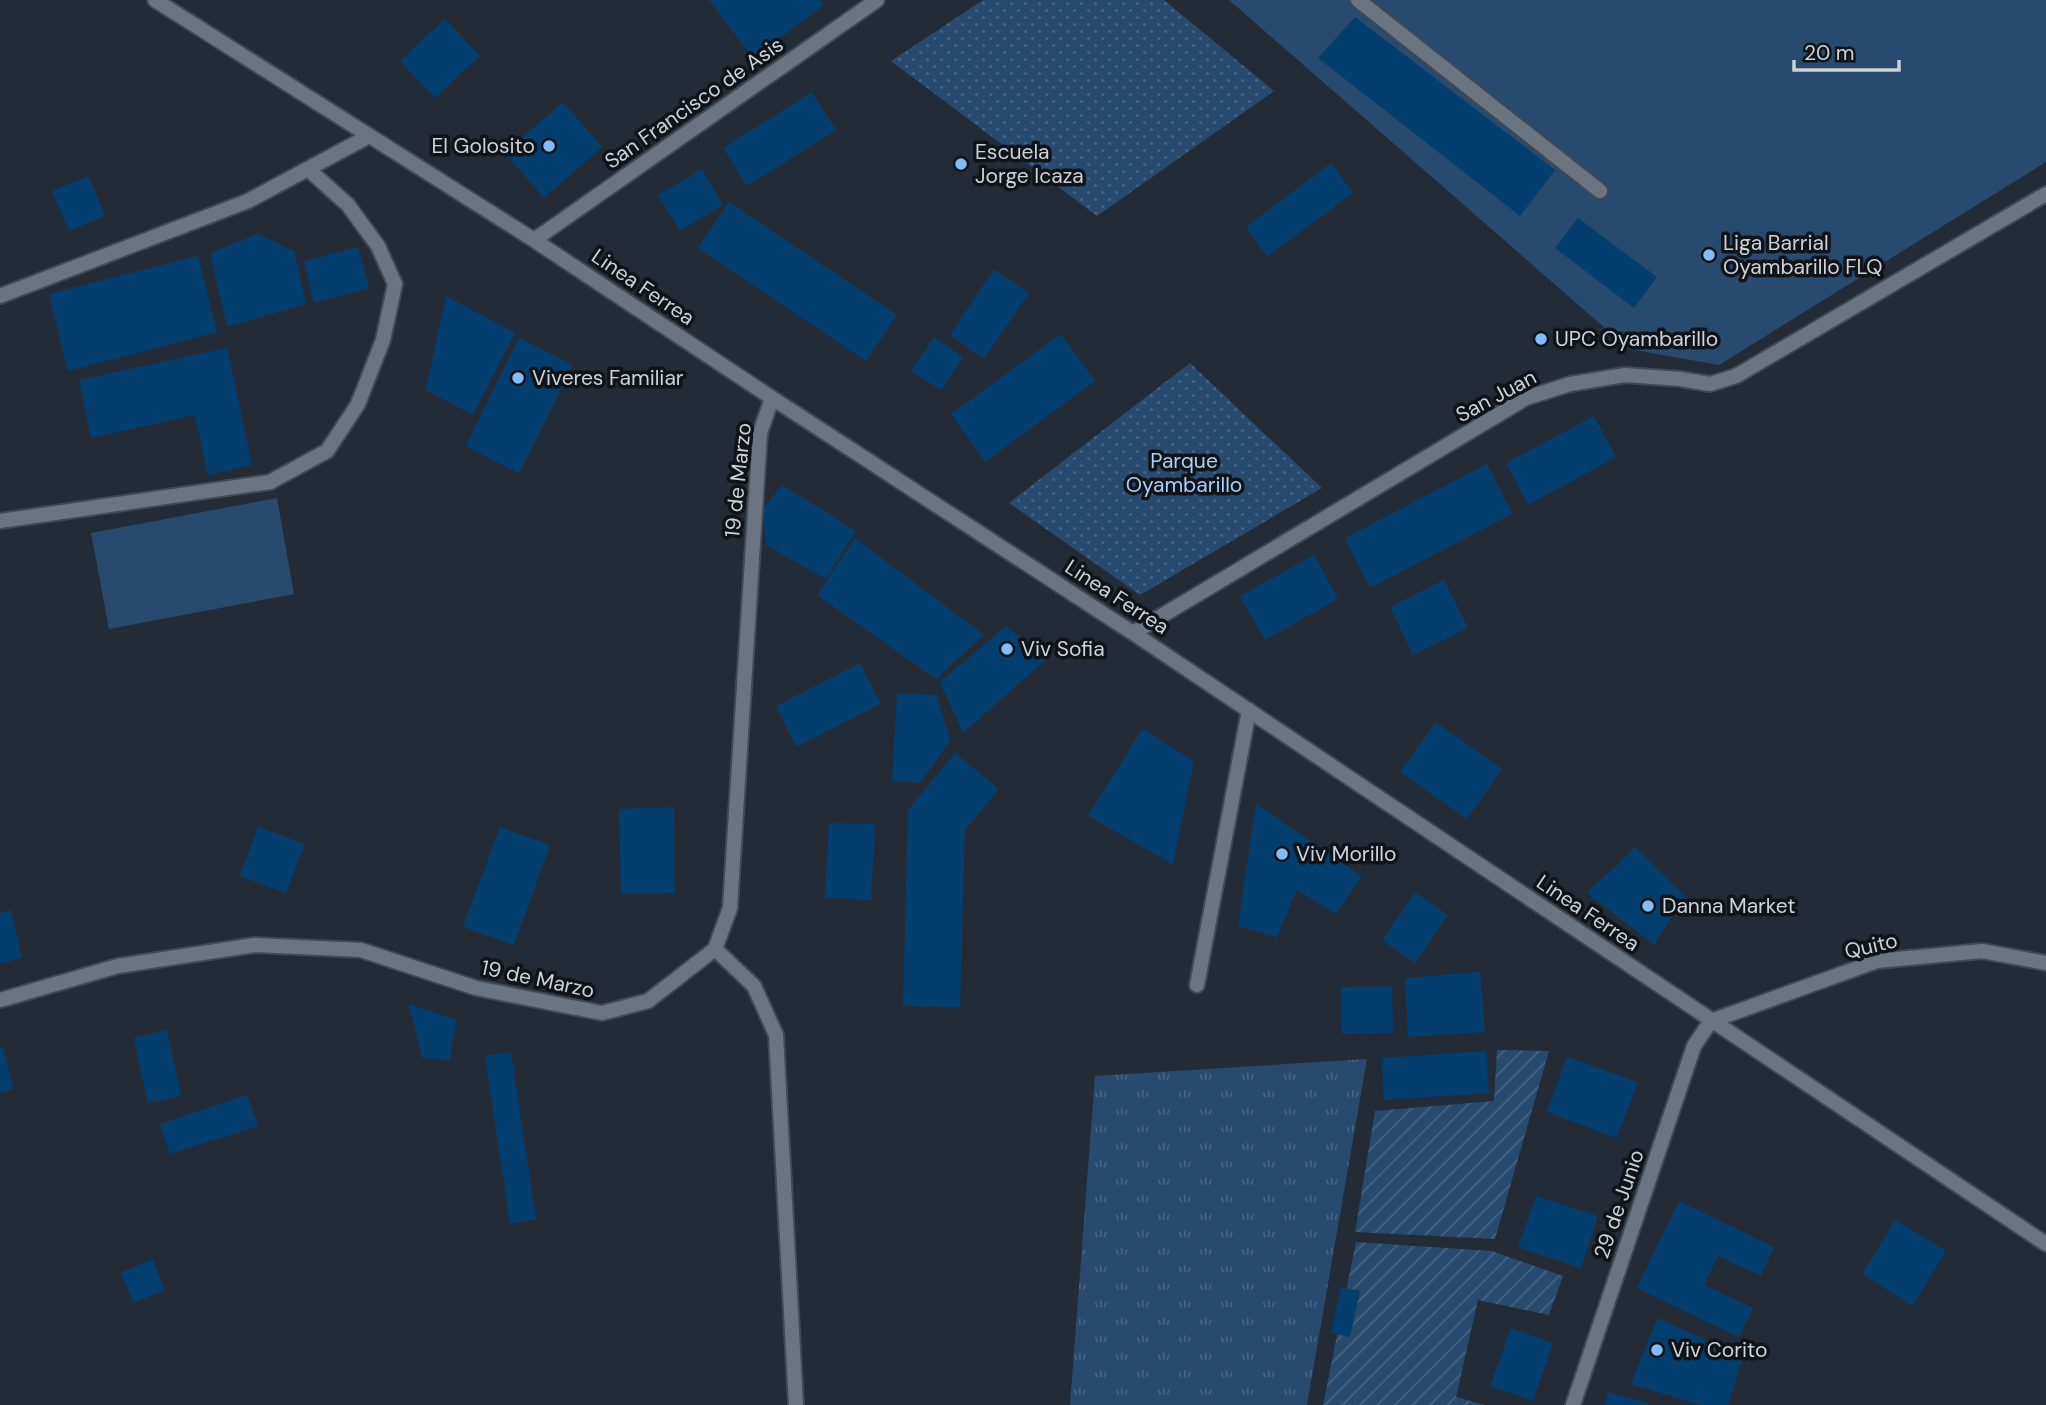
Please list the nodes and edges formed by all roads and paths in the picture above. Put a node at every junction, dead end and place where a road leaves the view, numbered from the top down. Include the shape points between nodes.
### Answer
1 (155, 0) edge
2 (877, 0) edge
3 (1357, 0) edge
4 (369, 136) junction
5 (308, 169) junction
6 (1601, 191) dead end
7 (2046, 194) edge
8 (534, 240) junction
9 (0, 296) edge
10 (772, 398) junction
11 (0, 521) edge
12 (1133, 633) junction
13 (1249, 710) junction
14 (715, 949) junction
15 (2046, 962) edge
16 (1197, 985) dead end
17 (0, 1000) edge
18 (1711, 1021) junction
19 (2046, 1244) edge
20 (796, 1405) edge
21 (1573, 1405) edge

1 - 4 street, Linea Ferrea
2 - 8 street, San Francisco de Asis
3 - 6 street
4 - 5 street
4 - 8 street, Linea Ferrea
5 - 9 street via 248,201
5 - 11 street via 348,205 378,246 395,284 383,340 358,404 327,451 270,482
7 - 12 street, San Juan via 1736,376 1710,384 1625,375 1570,384 1526,398
8 - 10 street, Linea Ferrea
10 - 12 street, Linea Ferrea
10 - 14 street, 19 de Marzo via 760,433 730,908
12 - 13 street, Linea Ferrea
13 - 16 street
13 - 18 street, Linea Ferrea
14 - 17 street, 19 de Marzo via 648,1000 602,1013 475,988 361,950 255,945 118,965
14 - 20 street via 754,986 776,1035
15 - 18 street, Quito via 1982,951 1877,961
18 - 19 street, Linea Ferrea
18 - 21 street, 29 de Junio via 1694,1046

